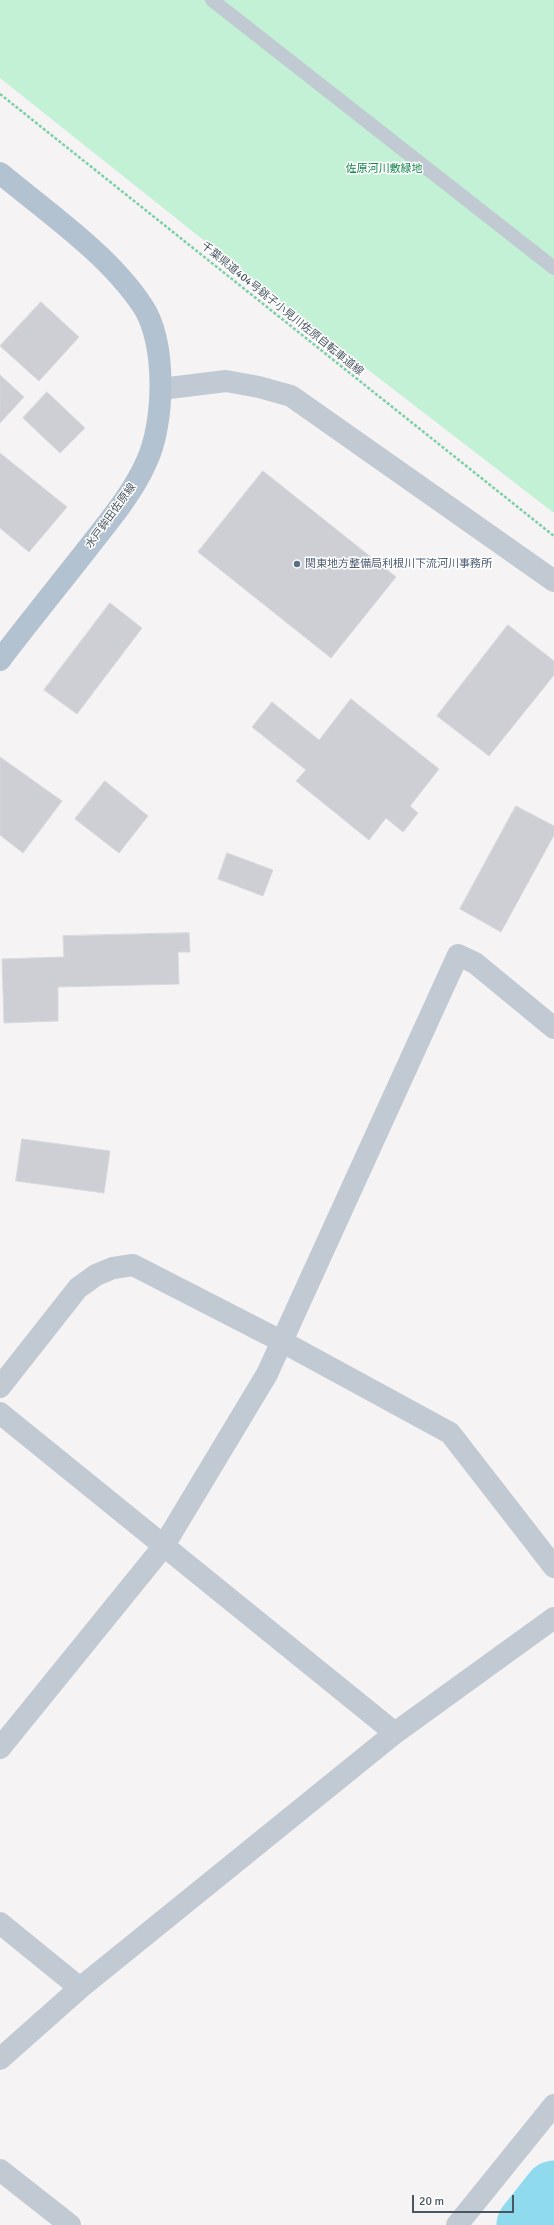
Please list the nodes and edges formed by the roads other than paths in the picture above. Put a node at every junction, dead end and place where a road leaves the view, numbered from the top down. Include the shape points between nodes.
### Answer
1 (212, 0) edge
2 (0, 173) edge
3 (554, 268) edge
4 (161, 389) junction
5 (554, 581) edge
6 (0, 660) edge
7 (554, 1028) edge
8 (281, 1341) junction
9 (0, 1387) edge
10 (0, 1413) edge
11 (163, 1547) junction
12 (554, 1568) edge
13 (554, 1618) edge
14 (395, 1733) junction
15 (0, 1748) edge
16 (0, 1923) edge
17 (80, 1988) junction
18 (0, 2059) edge
19 (554, 2105) edge
20 (0, 2170) edge
21 (70, 2225) edge
22 (457, 2225) edge

1 - 3 lane
2 - 4 main road, 水戸鉾田佐原線 via 117,272 143,306 154,331 160,357
4 - 5 street via 226,381 291,396
4 - 6 main road, 水戸鉾田佐原線 via 155,434 147,462 127,497
7 - 8 street via 475,963 458,955
8 - 9 street via 133,1266 113,1268 96,1275 78,1288
8 - 11 street via 267,1374
8 - 12 street via 450,1433
10 - 11 street
11 - 14 street
11 - 15 street
13 - 14 street
14 - 17 street
16 - 17 street
17 - 18 street
19 - 22 street
20 - 21 street

